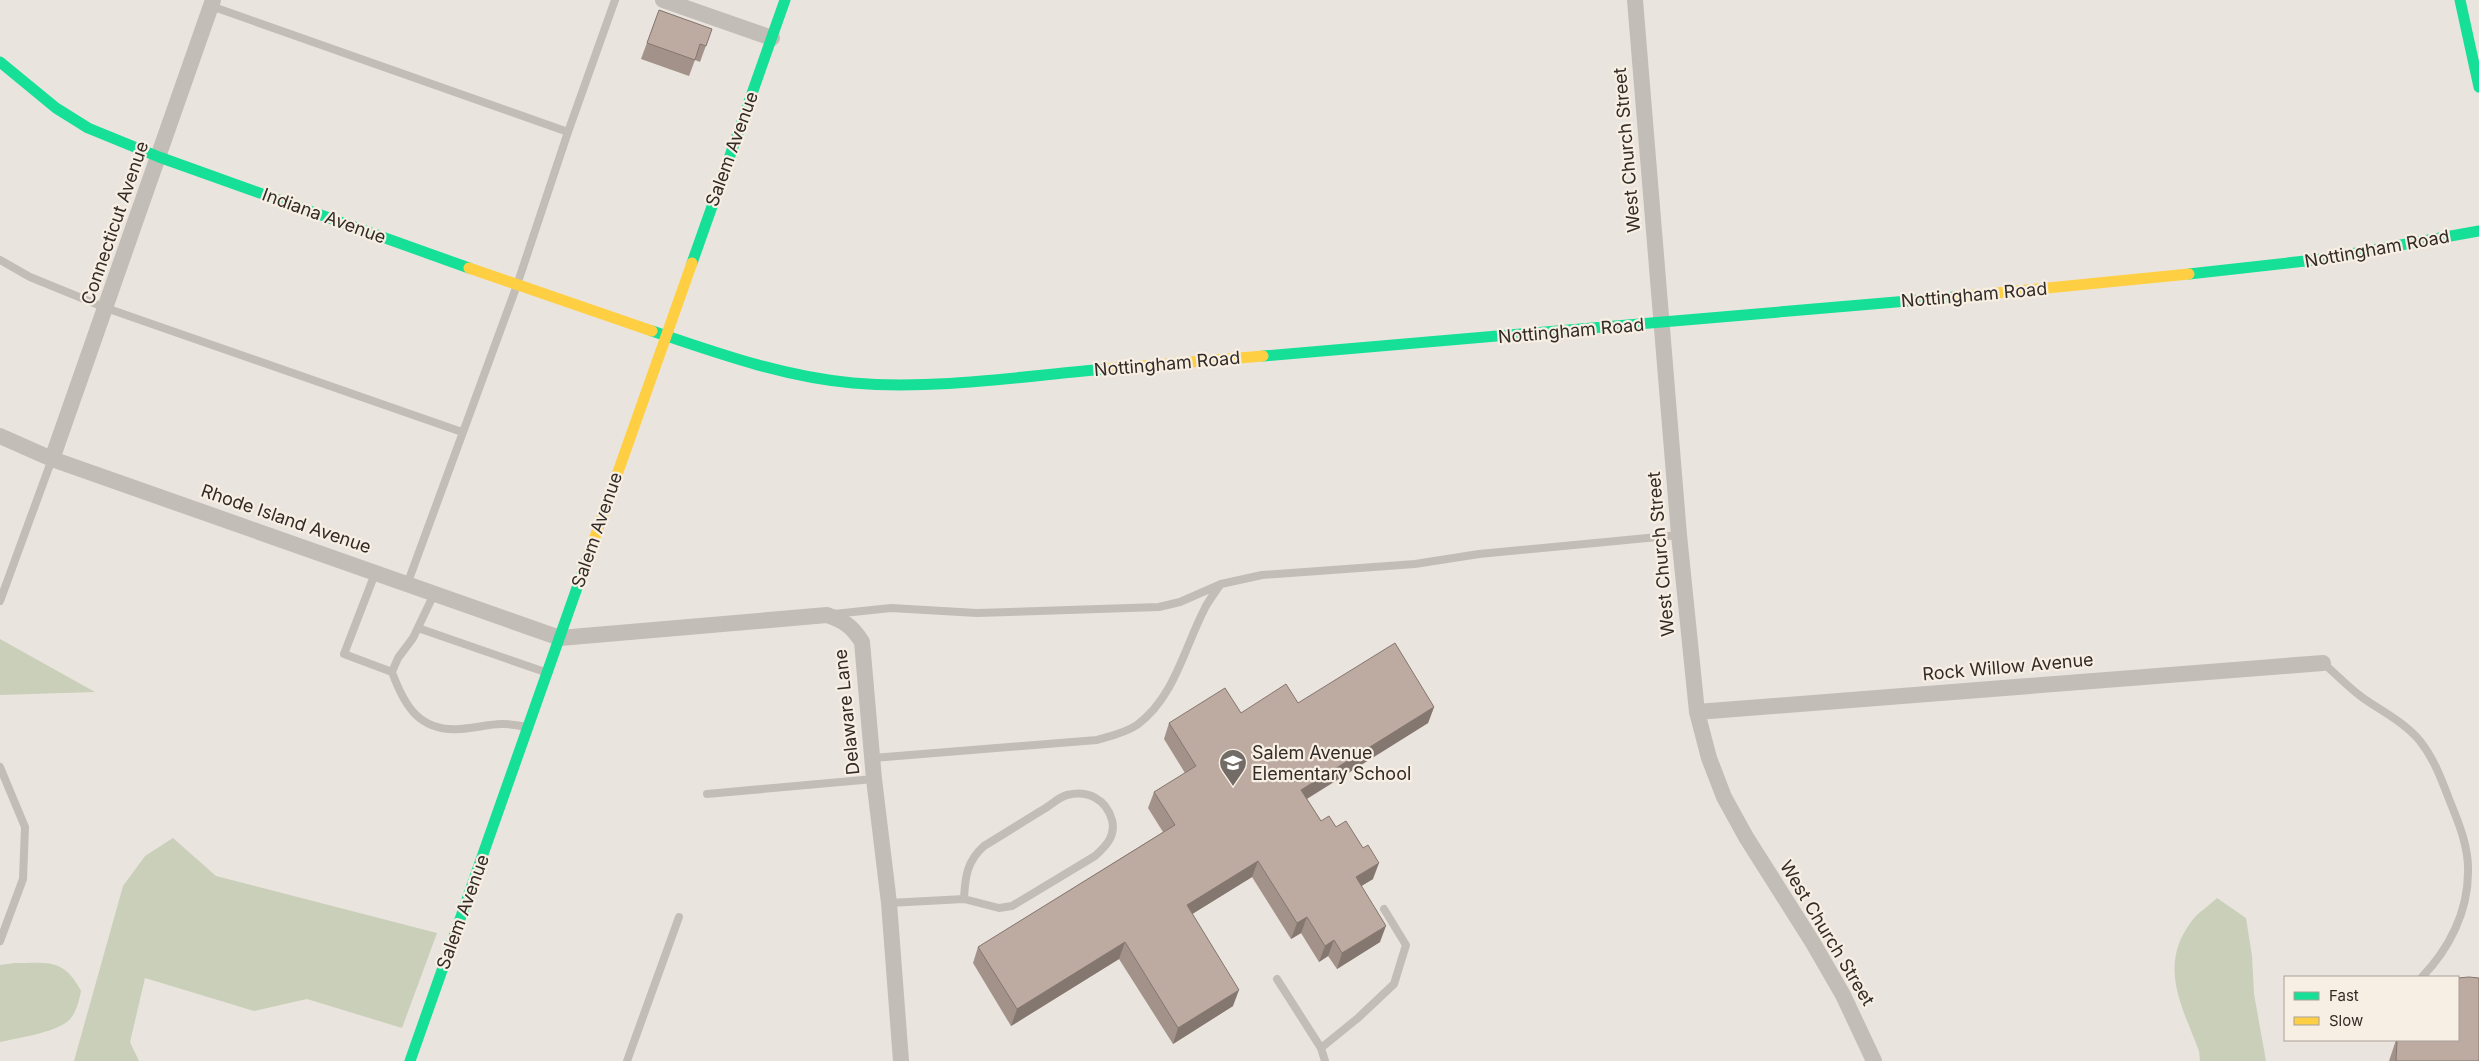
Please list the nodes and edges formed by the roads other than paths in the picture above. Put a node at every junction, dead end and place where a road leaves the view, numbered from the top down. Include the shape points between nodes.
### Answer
1 (615, 0) edge
2 (663, 0) edge
3 (785, 0) edge
4 (1635, 0) edge
5 (2460, 0) edge
6 (212, 3) edge
7 (772, 38) junction
8 (0, 62) edge
9 (2479, 87) edge
10 (568, 132) junction
11 (159, 157) junction
12 (2479, 231) edge
13 (0, 260) edge
14 (517, 285) junction
15 (106, 308) junction
16 (1661, 323) junction
17 (666, 336) junction
18 (462, 432) junction
19 (0, 436) edge
20 (52, 459) junction
21 (1679, 535) junction
22 (376, 571) junction
23 (408, 582) junction
24 (1221, 584) junction
25 (435, 592) junction
26 (0, 601) edge
27 (827, 615) junction
28 (418, 628) junction
29 (560, 638) junction
30 (2323, 662) joint
31 (392, 672) junction
32 (547, 673) junction
33 (1697, 712) junction
34 (528, 728) junction
35 (872, 758) junction
36 (0, 767) edge
37 (874, 779) junction
38 (707, 794) dead end
39 (964, 899) junction
40 (889, 903) junction
41 (1384, 909) dead end
42 (679, 917) dead end
43 (0, 942) edge
44 (2423, 976) edge
45 (1277, 979) dead end
46 (1321, 1048) junction
47 (410, 1061) edge
48 (628, 1061) edge
49 (901, 1061) edge
50 (1325, 1061) edge
51 (1874, 1061) edge

1 - 10 lane
2 - 7 street
3 - 7 main road, Salem Avenue
4 - 16 street, West Church Street
5 - 9 main road
6 - 10 lane
6 - 11 street, Connecticut Avenue
7 - 17 main road, Salem Avenue
8 - 11 main road, Indiana Avenue via 56,108 88,128
10 - 14 lane
11 - 14 main road, Indiana Avenue
11 - 15 street, Connecticut Avenue
12 - 16 main road, Nottingham Road via 2313,260 2127,281
13 - 15 lane via 30,277
14 - 17 main road, Indiana Avenue
14 - 18 lane
15 - 18 lane
15 - 20 street, Connecticut Avenue
16 - 17 main road, Nottingham Road via 927,384 853,383 779,371
16 - 21 street, West Church Street
17 - 29 main road, Salem Avenue
18 - 23 lane
19 - 20 street, Rhode Island Avenue
20 - 22 street, Rhode Island Avenue
20 - 26 lane
21 - 24 lane via 1479,554 1415,564 1262,575
21 - 33 street, West Church Street
22 - 23 street, Rhode Island Avenue
22 - 31 lane via 344,654
23 - 25 street, Rhode Island Avenue
24 - 27 lane via 1180,602 1159,606 977,613 891,608
24 - 35 lane via 1204,609 1160,703 1136,725 1120,734 1097,740
25 - 28 lane
25 - 29 street, Rhode Island Avenue
27 - 29 street, Delaware Lane
27 - 35 street, Delaware Lane via 844,620 853,627 862,642
28 - 31 lane
28 - 32 lane
29 - 32 main road, Salem Avenue
30 - 33 street, Rock Willow Avenue
30 - 44 lane via 2362,697 2401,722 2420,741 2435,764 2462,831 2469,871 2464,903 2455,932 2437,962
31 - 34 lane via 411,712 428,724 459,729 507,723
32 - 34 main road, Salem Avenue
33 - 51 street, West Church Street via 1724,797 1843,995
34 - 47 main road, Salem Avenue
35 - 37 street, Delaware Lane
36 - 43 lane via 25,827 23,879
37 - 38 lane
37 - 40 street, Delaware Lane
39 - 39 lane via 999,908 1023,901 1105,847 1112,836 1110,812 1100,800 1089,794 1066,795 974,855 968,866
39 - 40 lane
40 - 49 street, Delaware Lane
41 - 46 lane via 1406,945 1394,984
42 - 48 lane
45 - 46 lane
46 - 50 lane

